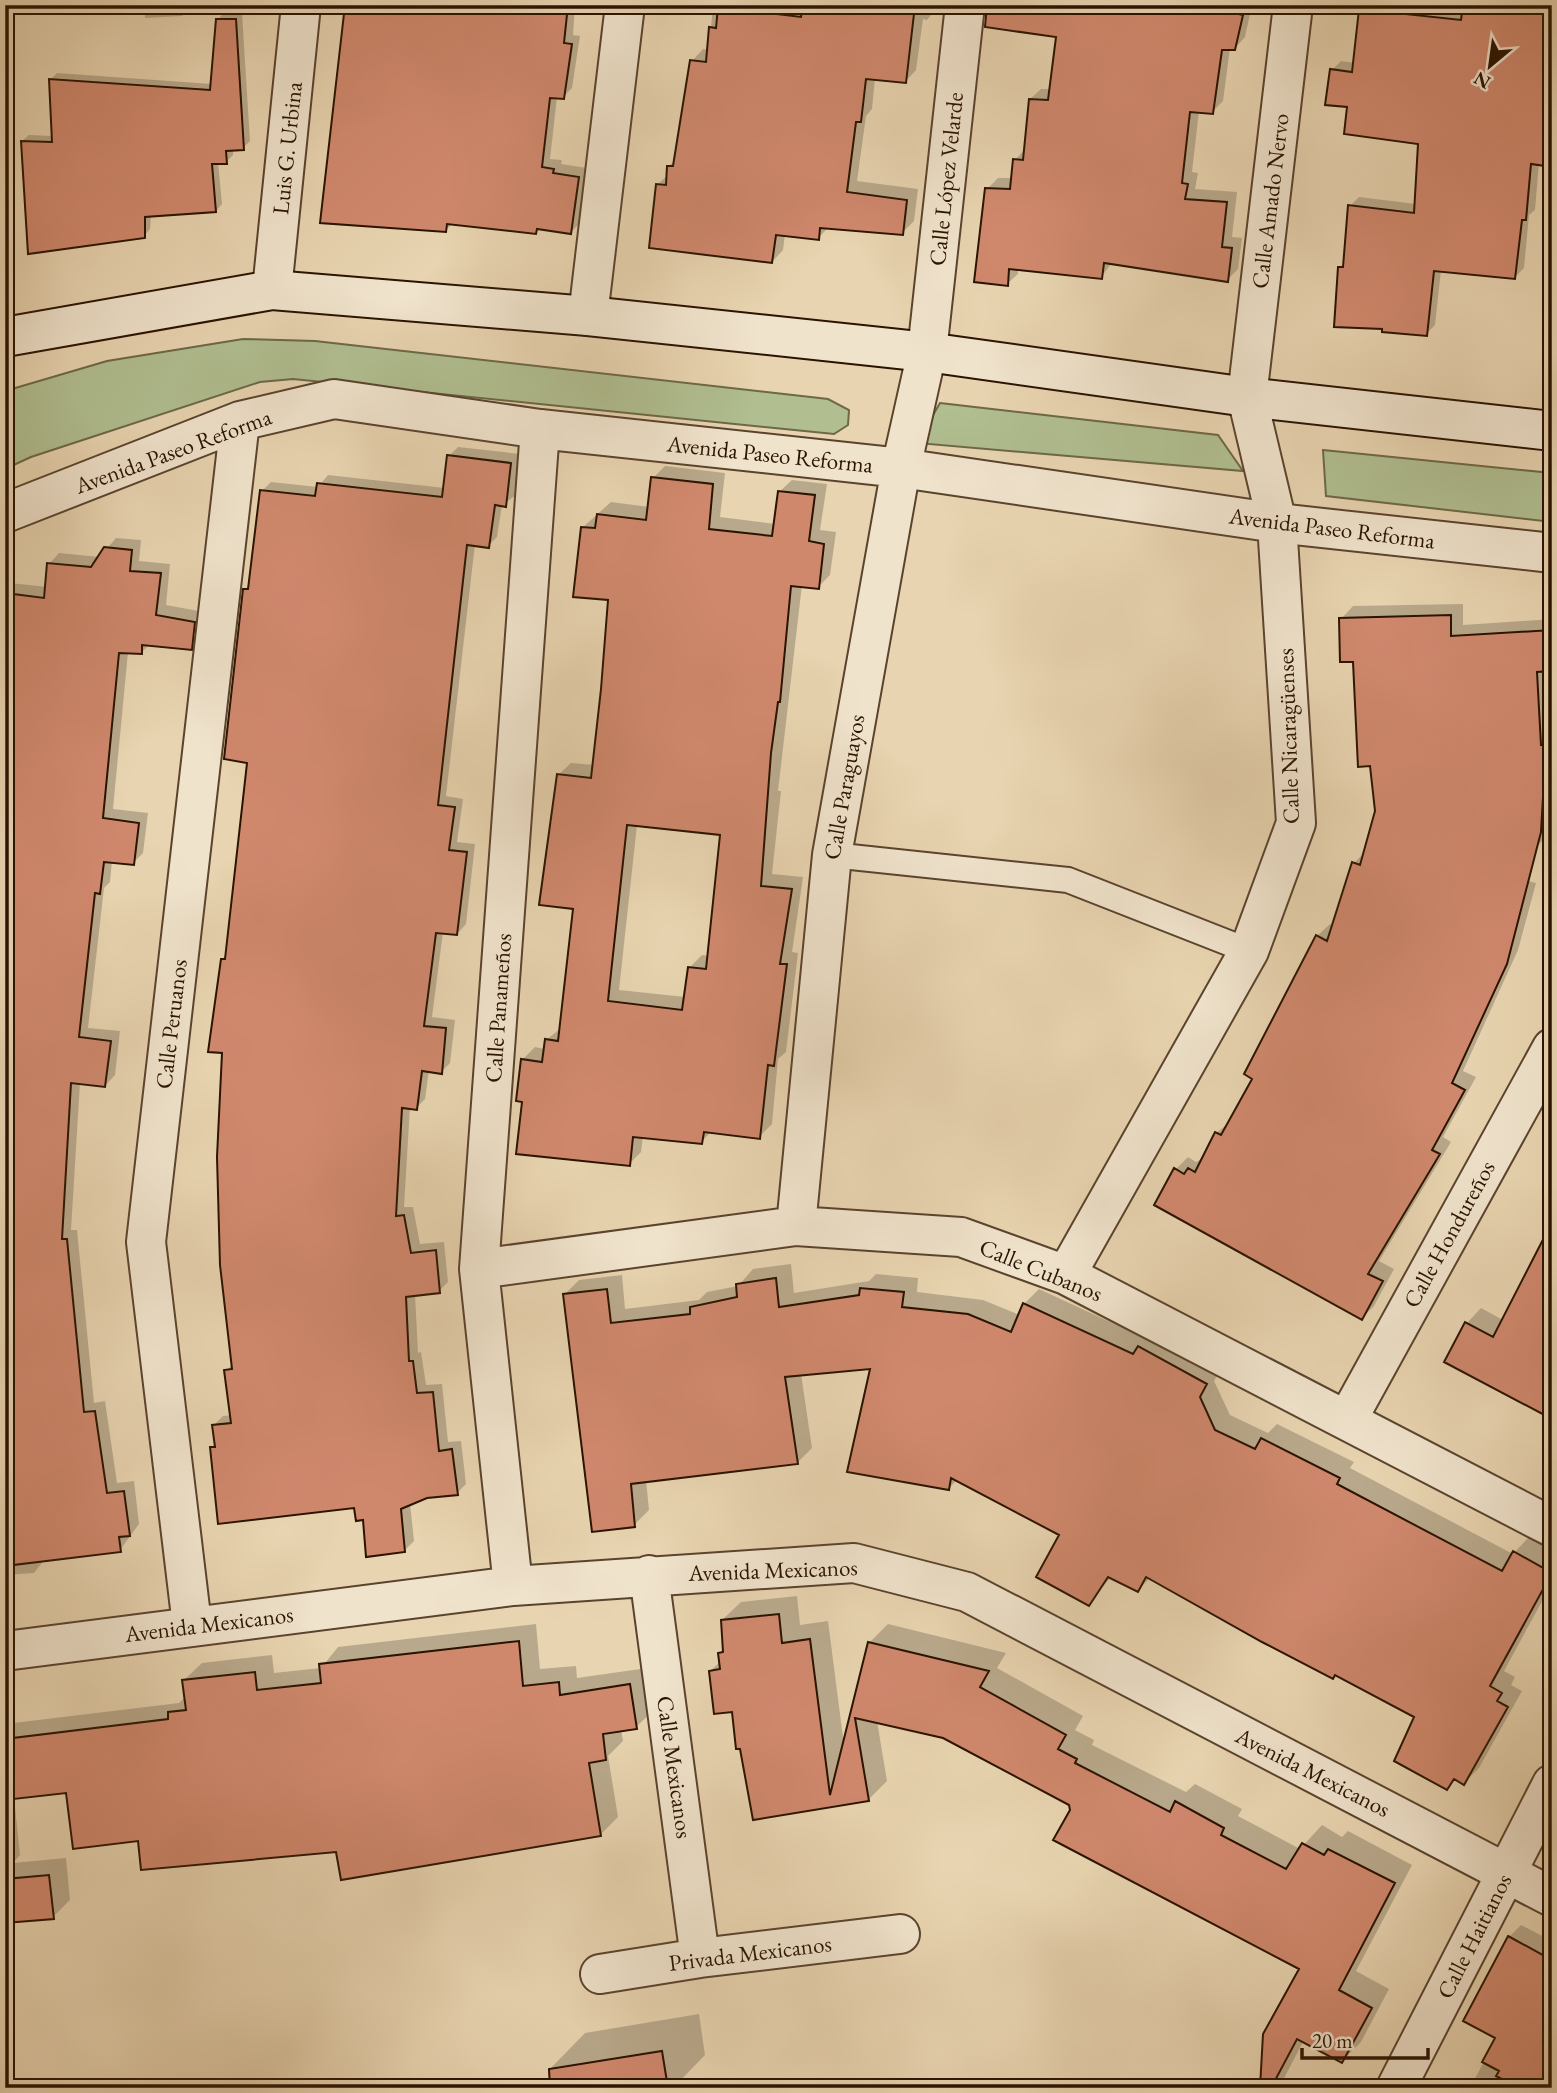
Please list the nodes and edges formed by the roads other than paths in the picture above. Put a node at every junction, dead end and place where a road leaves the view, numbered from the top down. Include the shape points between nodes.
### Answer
1 (301, 5) edge
2 (625, 5) edge
3 (965, 5) edge
4 (1293, 5) edge
5 (272, 290) junction
6 (588, 316) junction
7 (5, 337) edge
8 (927, 352) junction
9 (1247, 397) junction
10 (240, 421) junction
11 (540, 429) junction
12 (1552, 431) edge
13 (901, 468) junction
14 (5, 513) edge
15 (1277, 523) junction
16 (1552, 553) edge
17 (832, 855) junction
18 (1249, 951) junction
19 (1552, 1048) edge
20 (796, 1226) junction
21 (479, 1269) junction
22 (1066, 1275) junction
23 (1347, 1420) junction
24 (1552, 1527) edge
25 (649, 1575) junction
26 (513, 1586) junction
27 (192, 1625) junction
28 (5, 1651) edge
29 (1552, 1784) edge
30 (1506, 1873) junction
31 (1552, 1897) edge
32 (900, 1934) dead end
33 (700, 1958) junction
34 (600, 1974) dead end
35 (1396, 2088) edge

1 - 5 street, Luis G. Urbina
2 - 6 street
3 - 8 street, Calle López Velarde
4 - 9 street, Calle Amado Nervo
5 - 6 street
5 - 7 street
6 - 8 street
8 - 9 street
8 - 13 street, Calle Paraguayos
9 - 12 street
9 - 15 street, Calle Nicaragüenses
10 - 11 street, Avenida Paseo Reforma via 334,399
10 - 14 street, Avenida Paseo Reforma
10 - 27 street, Calle Peruanos via 146,1242
11 - 13 street, Avenida Paseo Reforma
11 - 21 street, Calle Panameños
13 - 15 street, Avenida Paseo Reforma
13 - 17 street, Calle Paraguayos
15 - 16 street, Avenida Paseo Reforma
15 - 18 street, Calle Nicaragüenses via 1296,823
17 - 18 lane via 1068,880
17 - 20 street, Calle Paraguayos
18 - 22 street, Calle Nicaragüenses
19 - 23 street, Calle Hondureños
20 - 21 street, Calle Cubanos
20 - 22 street, Calle Cubanos via 961,1237
21 - 26 street, Calle Panameños
22 - 23 street, Calle Cubanos
23 - 24 street, Calle Cubanos
25 - 26 street, Avenida Mexicanos
25 - 30 street, Avenida Mexicanos via 854,1563 967,1592
25 - 33 street, Calle Mexicanos
26 - 27 street, Avenida Mexicanos
27 - 28 street, Avenida Mexicanos
29 - 30 street, Calle Haitianos
30 - 31 street, Avenida Mexicanos
30 - 35 street, Calle Haitianos
32 - 33 street, Privada Mexicanos
33 - 34 street, Privada Mexicanos

